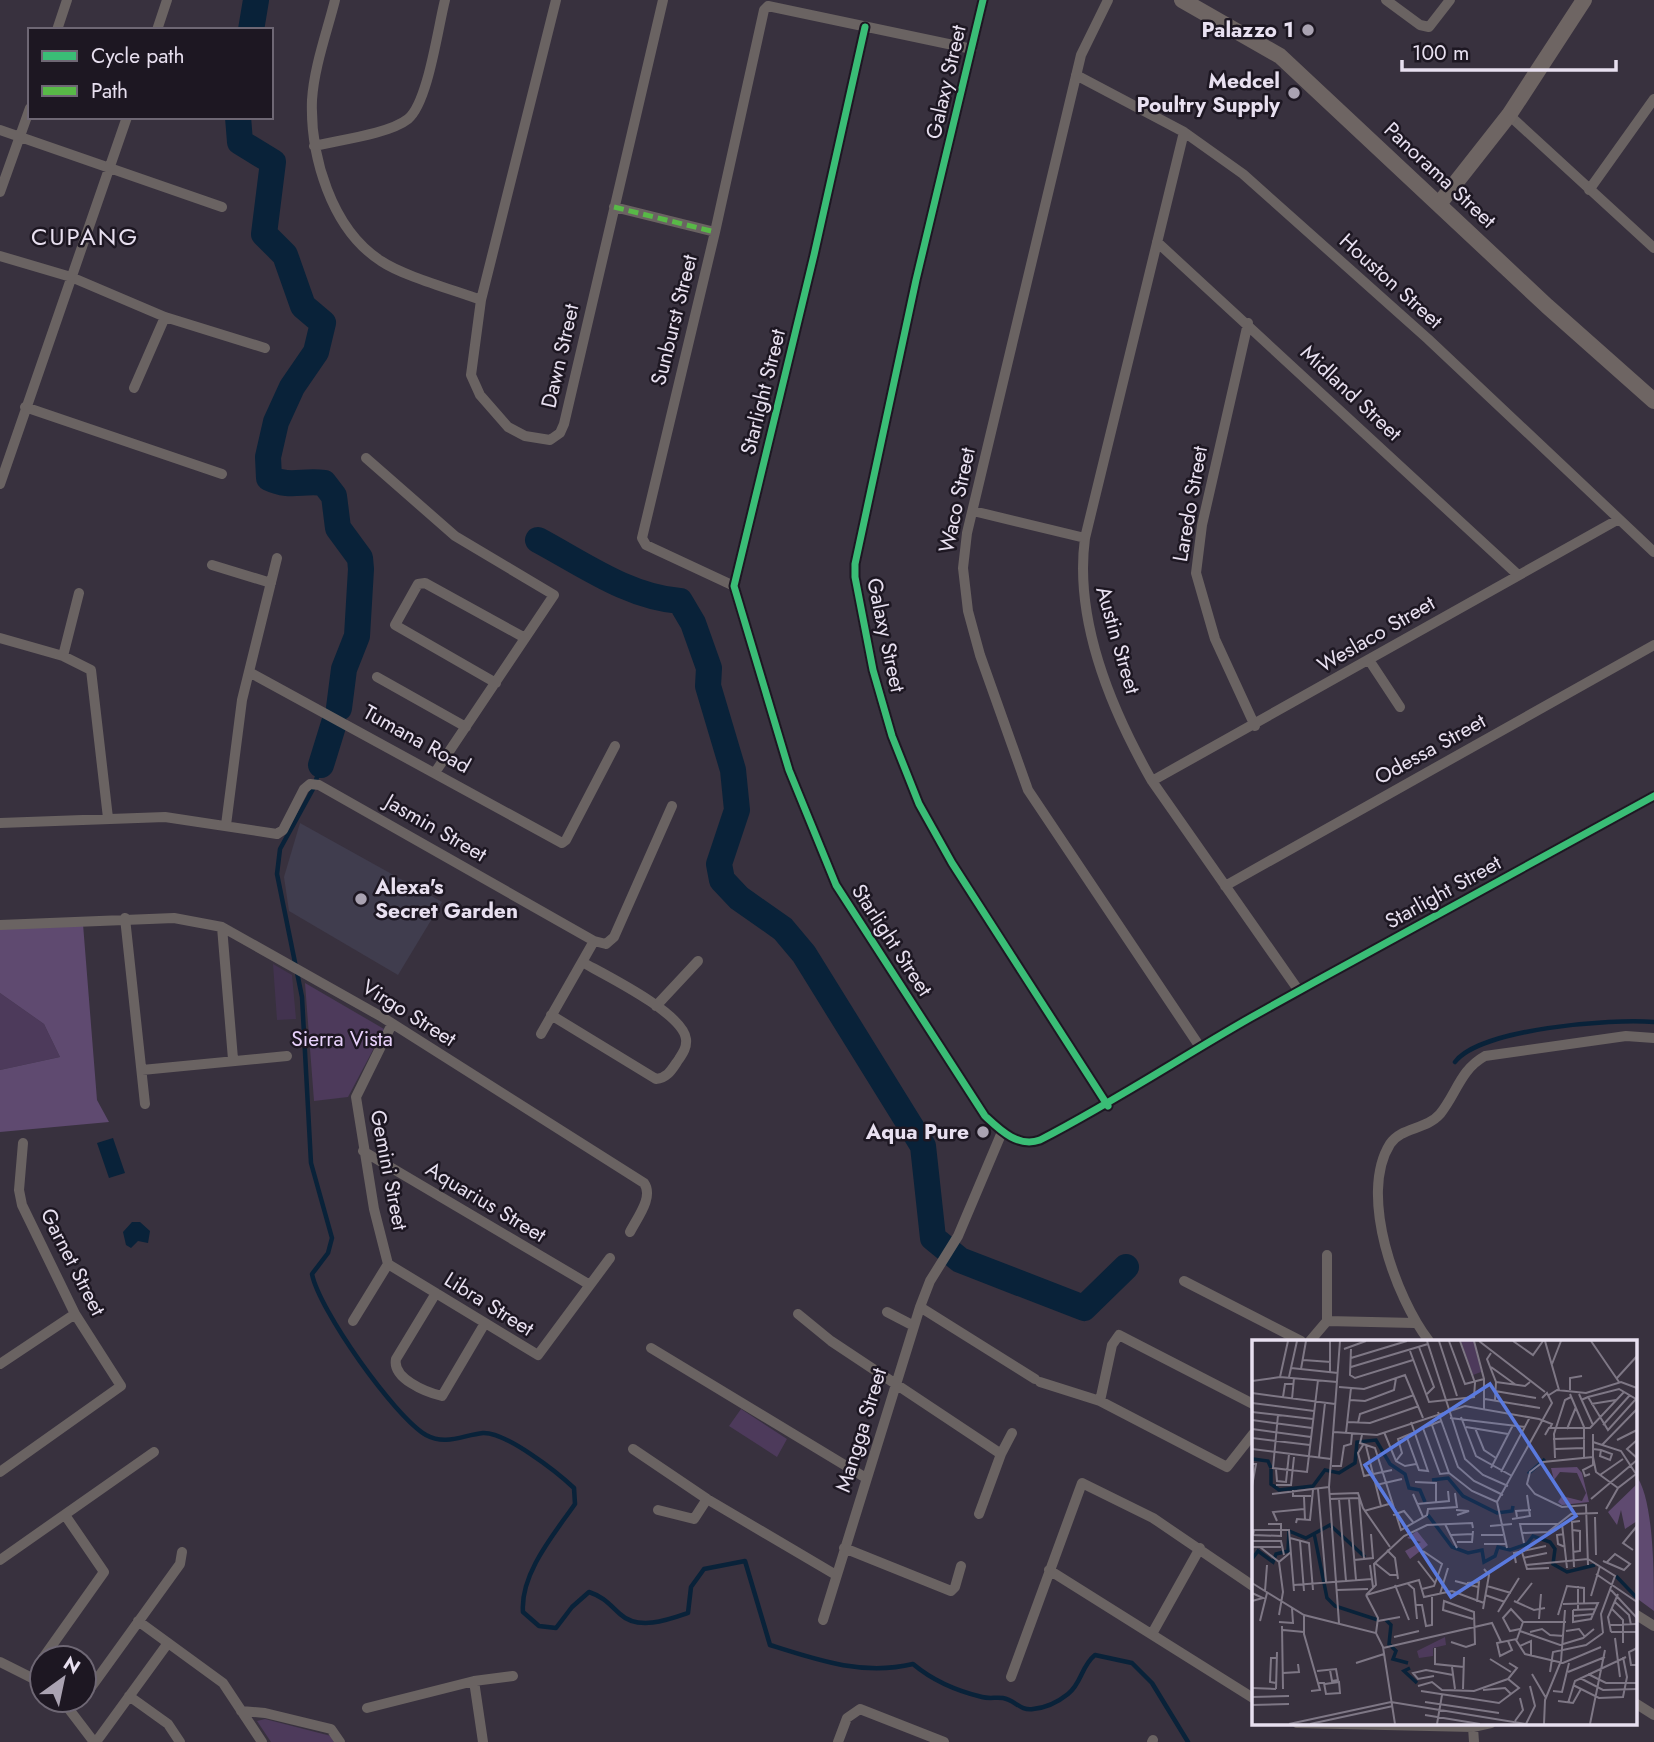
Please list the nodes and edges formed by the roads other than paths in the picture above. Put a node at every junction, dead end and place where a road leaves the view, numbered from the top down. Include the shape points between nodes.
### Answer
1 (67, 0) edge
2 (167, 0) edge
3 (335, 0) edge
4 (444, 0) edge
5 (556, 0) edge
6 (663, 0) edge
7 (983, 0) edge
8 (1108, 0) edge
9 (1182, 0) edge
10 (1386, 0) edge
11 (1450, 0) edge
12 (1584, 0) edge
13 (865, 27) junction
14 (58, 28) edge
15 (158, 28) edge
16 (972, 50) junction
17 (1076, 75) junction
18 (1653, 101) edge
19 (28, 113) edge
20 (1509, 115) junction
21 (126, 119) edge
22 (0, 130) edge
23 (1184, 132) junction
24 (19, 137) junction
25 (314, 146) junction
26 (111, 168) junction
27 (1589, 190) junction
28 (0, 192) edge
29 (1439, 204) junction
30 (222, 207) dead end
31 (614, 207) junction
32 (715, 232) junction
33 (1157, 242) junction
34 (1654, 248) edge
35 (0, 256) edge
36 (71, 277) junction
37 (481, 300) junction
38 (165, 317) junction
39 (1248, 323) junction
40 (265, 348) dead end
41 (134, 388) dead end
42 (1654, 401) edge
43 (25, 407) junction
44 (366, 458) dead end
45 (222, 474) dead end
46 (0, 484) edge
47 (973, 511) junction
48 (1619, 519) junction
49 (1084, 538) junction
50 (1654, 552) edge
51 (277, 558) dead end
52 (212, 565) dead end
53 (1517, 574) junction
54 (271, 583) junction
55 (734, 586) junction
56 (79, 593) dead end
57 (0, 638) edge
58 (526, 638) junction
59 (1654, 645) edge
60 (63, 656) junction
61 (1369, 660) junction
62 (249, 671) junction
63 (377, 677) dead end
64 (496, 683) junction
65 (1400, 707) dead end
66 (1255, 726) junction
67 (466, 727) junction
68 (615, 746) dead end
69 (436, 771) junction
70 (1152, 781) junction
71 (1654, 796) edge
72 (671, 806) dead end
73 (108, 818) junction
74 (0, 823) edge
75 (226, 825) junction
76 (1225, 886) junction
77 (125, 918) junction
78 (0, 925) edge
79 (222, 927) junction
80 (594, 940) junction
81 (698, 961) dead end
82 (582, 962) junction
83 (1299, 991) junction
84 (656, 1006) junction
85 (551, 1015) junction
86 (393, 1024) junction
87 (541, 1034) dead end
88 (1654, 1038) edge
89 (1200, 1047) junction
90 (287, 1056) dead end
91 (233, 1059) junction
92 (142, 1070) junction
93 (145, 1104) dead end
94 (1108, 1106) junction
95 (1002, 1132) junction
96 (23, 1143) dead end
97 (363, 1151) junction
98 (630, 1232) dead end
99 (1327, 1255) dead end
100 (610, 1258) dead end
101 (388, 1264) junction
102 (1184, 1281) dead end
103 (590, 1285) junction
104 (436, 1293) junction
105 (920, 1307) junction
106 (887, 1312) dead end
107 (75, 1314) junction
108 (798, 1314) dead end
109 (352, 1321) dead end
110 (1327, 1321) junction
111 (485, 1323) junction
112 (1415, 1323) junction
113 (914, 1326) junction
114 (1299, 1340) edge
115 (1311, 1340) edge
116 (1428, 1340) edge
117 (651, 1348) dead end
118 (0, 1364) edge
119 (895, 1383) junction
120 (1100, 1401) junction
121 (1252, 1403) edge
122 (1012, 1433) dead end
123 (1252, 1435) edge
124 (633, 1449) dead end
125 (154, 1452) dead end
126 (1001, 1454) junction
127 (0, 1472) edge
128 (866, 1478) junction
129 (707, 1499) junction
130 (658, 1510) dead end
131 (979, 1514) dead end
132 (65, 1515) junction
133 (1200, 1548) junction
134 (844, 1549) junction
135 (183, 1552) dead end
136 (0, 1560) edge
137 (961, 1566) dead end
138 (1049, 1570) junction
139 (836, 1575) junction
140 (1252, 1585) edge
141 (1636, 1615) edge
142 (822, 1620) dead end
143 (138, 1621) junction
144 (1654, 1626) edge
145 (1153, 1632) junction
146 (167, 1643) junction
147 (54, 1644) edge
148 (0, 1662) edge
149 (28, 1675) edge
150 (513, 1676) dead end
151 (1011, 1677) dead end
152 (98, 1678) edge
153 (474, 1681) junction
154 (130, 1696) junction
155 (1252, 1698) edge
156 (1636, 1704) edge
157 (367, 1708) dead end
158 (241, 1711) junction
159 (74, 1714) edge
160 (1654, 1715) edge
161 (1375, 1724) edge
162 (1486, 1724) edge
163 (1453, 1725) edge
164 (1473, 1727) junction
165 (936, 1740) edge
166 (95, 1742) edge
167 (180, 1742) edge
168 (261, 1742) edge
169 (340, 1742) edge
170 (483, 1742) edge
171 (838, 1742) edge
172 (1474, 1742) edge

1 - 14 street
2 - 15 street
3 - 25 street via 312,97
4 - 25 street via 414,114 398,125
5 - 37 street, Dawn Street
6 - 31 street, Dawn Street
7 - 16 street, Galaxy Street
8 - 17 street, Waco Street
9 - 29 street, Panorama Street via 1280,56
10 - 11 street via 1429,27
12 - 20 street
13 - 16 street
13 - 32 street, Sunburst Street via 765,8
13 - 55 street, Starlight Street
16 - 94 street, Galaxy Street via 907,321 855,564 856,584 873,670 919,804
17 - 23 street, Houston Street
17 - 47 street, Waco Street
18 - 27 street
19 - 24 street
20 - 27 street
20 - 29 street
21 - 26 street
22 - 24 street
23 - 33 street, Austin Street
23 - 48 street, Houston Street via 1263,192
24 - 26 street
24 - 28 street
25 - 37 street via 331,198 369,251 382,262
26 - 30 street
26 - 36 street
27 - 34 street
29 - 42 street, Panorama Street
31 - 32 street
31 - 37 street, Dawn Street via 564,424 555,437 538,439 508,427 480,395 471,375
32 - 55 street, Sunburst Street via 642,541
33 - 39 street, Midland Street
33 - 49 street, Austin Street
35 - 36 street
36 - 38 street
36 - 43 street
38 - 40 street
38 - 41 street
39 - 53 street, Midland Street
39 - 66 street, Laredo Street via 1196,563 1197,583 1215,639
43 - 45 street
43 - 46 street
44 - 58 street via 455,537 554,595
47 - 49 street
47 - 89 street, Waco Street via 964,550 964,588 980,655 1028,790
48 - 50 street, Houston Street
48 - 53 street, Weslaco Street
49 - 70 street, Austin Street via 1082,586 1094,640 1120,715
51 - 54 street
52 - 54 street
53 - 61 street, Weslaco Street
54 - 62 street
55 - 95 street, Starlight Street via 789,770 836,885 985,1116
56 - 60 street
57 - 60 street
58 - 64 street
58 - 64 street via 425,583 418,584 395,625
59 - 76 street, Odessa Street
60 - 73 street via 86,665 92,674
61 - 65 street
61 - 66 street, Weslaco Street
62 - 69 street, Tumana Road
62 - 75 street
63 - 67 street
64 - 67 street
66 - 70 street, Weslaco Street
67 - 69 street
68 - 69 street, Tumana Road via 564,842
70 - 76 street, Austin Street
71 - 83 street, Starlight Street
72 - 80 street, Jasmin Street via 614,937 606,944
73 - 74 street
73 - 75 street via 165,817
75 - 80 street, Jasmin Street via 280,834 304,789 315,785
76 - 83 street, Austin Street
77 - 78 street, Virgo Street
77 - 79 street, Virgo Street via 174,918
77 - 92 street
79 - 86 street, Virgo Street
79 - 91 street
80 - 82 street
81 - 84 street
82 - 84 street
82 - 85 street
83 - 89 street, Starlight Street
84 - 85 street via 678,1023 686,1037 685,1049 670,1073 659,1079
85 - 87 street
86 - 97 street, Gemini Street via 356,1093
86 - 98 street, Virgo Street via 644,1182 646,1200
88 - 112 street via 1626,1036 1485,1056 1471,1065 1432,1121 1395,1138 1379,1174 1377,1213
89 - 94 street, Starlight Street
90 - 91 street
91 - 92 street
92 - 93 street
94 - 95 street, Starlight Street via 1034,1143
95 - 105 street, Mangga Street via 958,1236
96 - 107 street, Garnet Street via 22,1205
97 - 101 street, Gemini Street
97 - 103 street, Aquarius Street
99 - 110 street
100 - 103 street, Libra Street
101 - 104 street, Libra Street
101 - 109 street, Gemini Street
102 - 114 street
103 - 111 street, Libra Street via 538,1355
104 - 111 street, Libra Street
104 - 111 street via 395,1363 401,1376 437,1395 445,1392
105 - 113 street, Mangga Street
105 - 120 street via 1038,1381
106 - 113 street
107 - 118 street
107 - 127 street, Garnet Street via 121,1382 118,1389
108 - 119 street via 831,1342
110 - 112 street
110 - 115 street
112 - 116 street
113 - 119 street, Mangga Street
117 - 128 street
119 - 126 street
119 - 128 street, Mangga Street
120 - 121 street via 1112,1345 1119,1335
120 - 123 street via 1227,1467
122 - 126 street
124 - 129 street
125 - 132 street
126 - 131 street
128 - 134 street, Mangga Street
129 - 130 street via 694,1519
129 - 139 street
132 - 136 street
132 - 147 street via 104,1572
133 - 138 street via 1153,1518 1082,1483
133 - 140 street
133 - 145 street
134 - 137 street via 951,1591
134 - 139 street, Mangga Street
135 - 143 street via 180,1564
138 - 145 street
138 - 151 street
139 - 142 street, Mangga Street
141 - 144 street
143 - 146 street
143 - 152 street
145 - 155 street
146 - 154 street
146 - 158 street via 223,1683
148 - 149 street
150 - 153 street
153 - 157 street
153 - 170 street
154 - 166 street
154 - 167 street via 169,1724
156 - 160 street
158 - 168 street
158 - 169 street via 331,1729
159 - 166 street
161 - 163 street
162 - 164 street
163 - 164 street
164 - 172 street
165 - 171 street via 860,1709 847,1718

